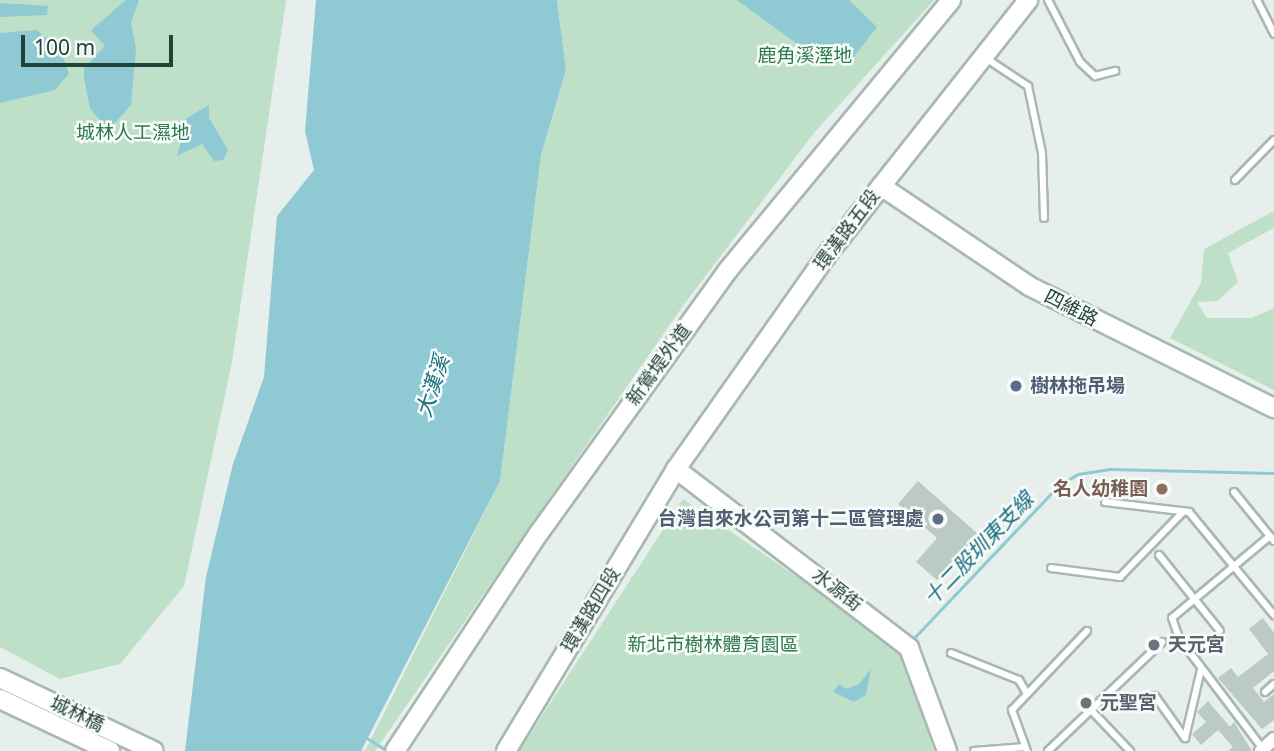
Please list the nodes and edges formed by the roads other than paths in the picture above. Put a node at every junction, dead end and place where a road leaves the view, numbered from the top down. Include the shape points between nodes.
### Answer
1 (951, 0) edge
2 (1028, 0) edge
3 (1048, 0) edge
4 (1257, 0) edge
5 (1274, 34) edge
6 (982, 56) junction
7 (1115, 71) dead end
8 (1274, 139) edge
9 (1235, 180) dead end
10 (881, 186) junction
11 (1044, 218) dead end
12 (1274, 408) edge
13 (676, 469) junction
14 (1234, 492) dead end
15 (1105, 502) dead end
16 (1183, 512) junction
17 (1272, 539) edge
18 (1159, 555) dead end
19 (1235, 566) junction
20 (1051, 568) dead end
21 (1195, 599) junction
22 (1274, 615) edge
23 (1087, 631) dead end
24 (1220, 631) dead end
25 (1162, 642) dead end
26 (951, 653) dead end
27 (1201, 669) junction
28 (0, 678) edge
29 (1274, 684) edge
30 (1265, 691) dead end
31 (1027, 694) junction
32 (1155, 696) dead end
33 (0, 699) edge
34 (1091, 710) junction
35 (1274, 739) edge
36 (398, 746) edge
37 (1026, 749) edge
38 (1127, 750) edge
39 (1262, 750) edge
40 (110, 751) edge
41 (155, 751) edge
42 (506, 751) edge
43 (947, 751) edge
44 (974, 751) edge
45 (1048, 751) edge

1 - 36 street, 新鶯堤外道 via 728,270 539,533
2 - 6 street, 環漢路五段
3 - 7 lane via 1080,62 1095,76
4 - 5 lane
6 - 10 street, 環漢路五段
6 - 11 lane via 1028,86 1042,153
8 - 9 lane
10 - 12 street, 四維路 via 1029,286
10 - 13 street, 環漢路五段
13 - 42 street, 環漢路四段
13 - 43 street, 水源街 via 909,648
14 - 17 lane
15 - 16 lane
16 - 19 lane
16 - 20 lane via 1119,577
17 - 19 lane
18 - 21 lane
19 - 21 lane
19 - 22 lane
21 - 24 lane
21 - 27 lane via 1172,618 1179,638
23 - 31 lane
25 - 34 lane
26 - 31 lane via 1019,680
27 - 32 lane via 1185,738
27 - 39 lane
28 - 41 street, 城林橋
29 - 30 lane
31 - 37 lane via 1012,710
33 - 40 street, 城林橋
34 - 38 lane
34 - 45 lane
35 - 39 street
37 - 44 lane

